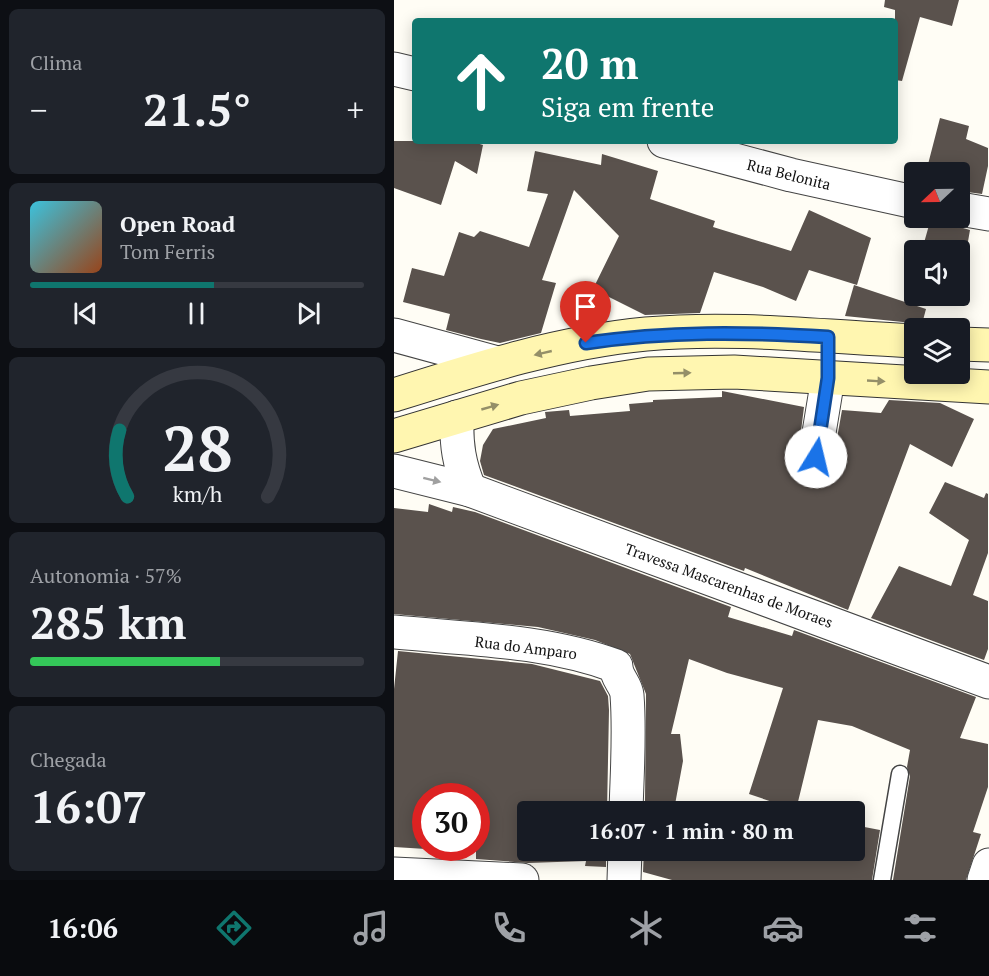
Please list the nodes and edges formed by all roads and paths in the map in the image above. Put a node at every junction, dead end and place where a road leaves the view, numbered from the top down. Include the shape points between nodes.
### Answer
1 (394, 69) edge
2 (412, 73) edge
3 (675, 144) edge
4 (904, 200) edge
5 (970, 211) edge
6 (988, 214) edge
7 (394, 335) edge
8 (828, 337) junction
9 (904, 341) edge
10 (970, 344) edge
11 (988, 345) edge
12 (497, 363) junction
13 (828, 378) junction
14 (988, 388) edge
15 (394, 395) edge
16 (457, 417) junction
17 (394, 436) edge
18 (816, 457) dead end
19 (394, 471) edge
20 (470, 490) junction
21 (394, 632) edge
22 (988, 682) edge
23 (900, 774) dead end
24 (626, 801) edge
25 (625, 861) edge
26 (394, 874) edge
27 (522, 880) edge
28 (624, 880) edge
29 (882, 880) edge

1 - 2 street
3 - 4 street, Rua Belonita
5 - 6 street
7 - 12 street
8 - 9 street
8 -> 12 street via 738,332 647,334
8 - 13 street
10 - 11 street
12 - 15 street
13 -> 14 street
16 -> 13 street via 521,398 648,374 734,372
13 - 18 street
16 - 17 street
16 - 20 street via 456,445
19 -> 20 street, Travessa Mascarenhas de Moraes
20 - 22 street, Travessa Mascarenhas de Moraes
21 - 24 street, Rua do Amparo via 541,646 583,654 616,666 626,691
23 - 29 lane
25 - 28 street
26 - 27 street

